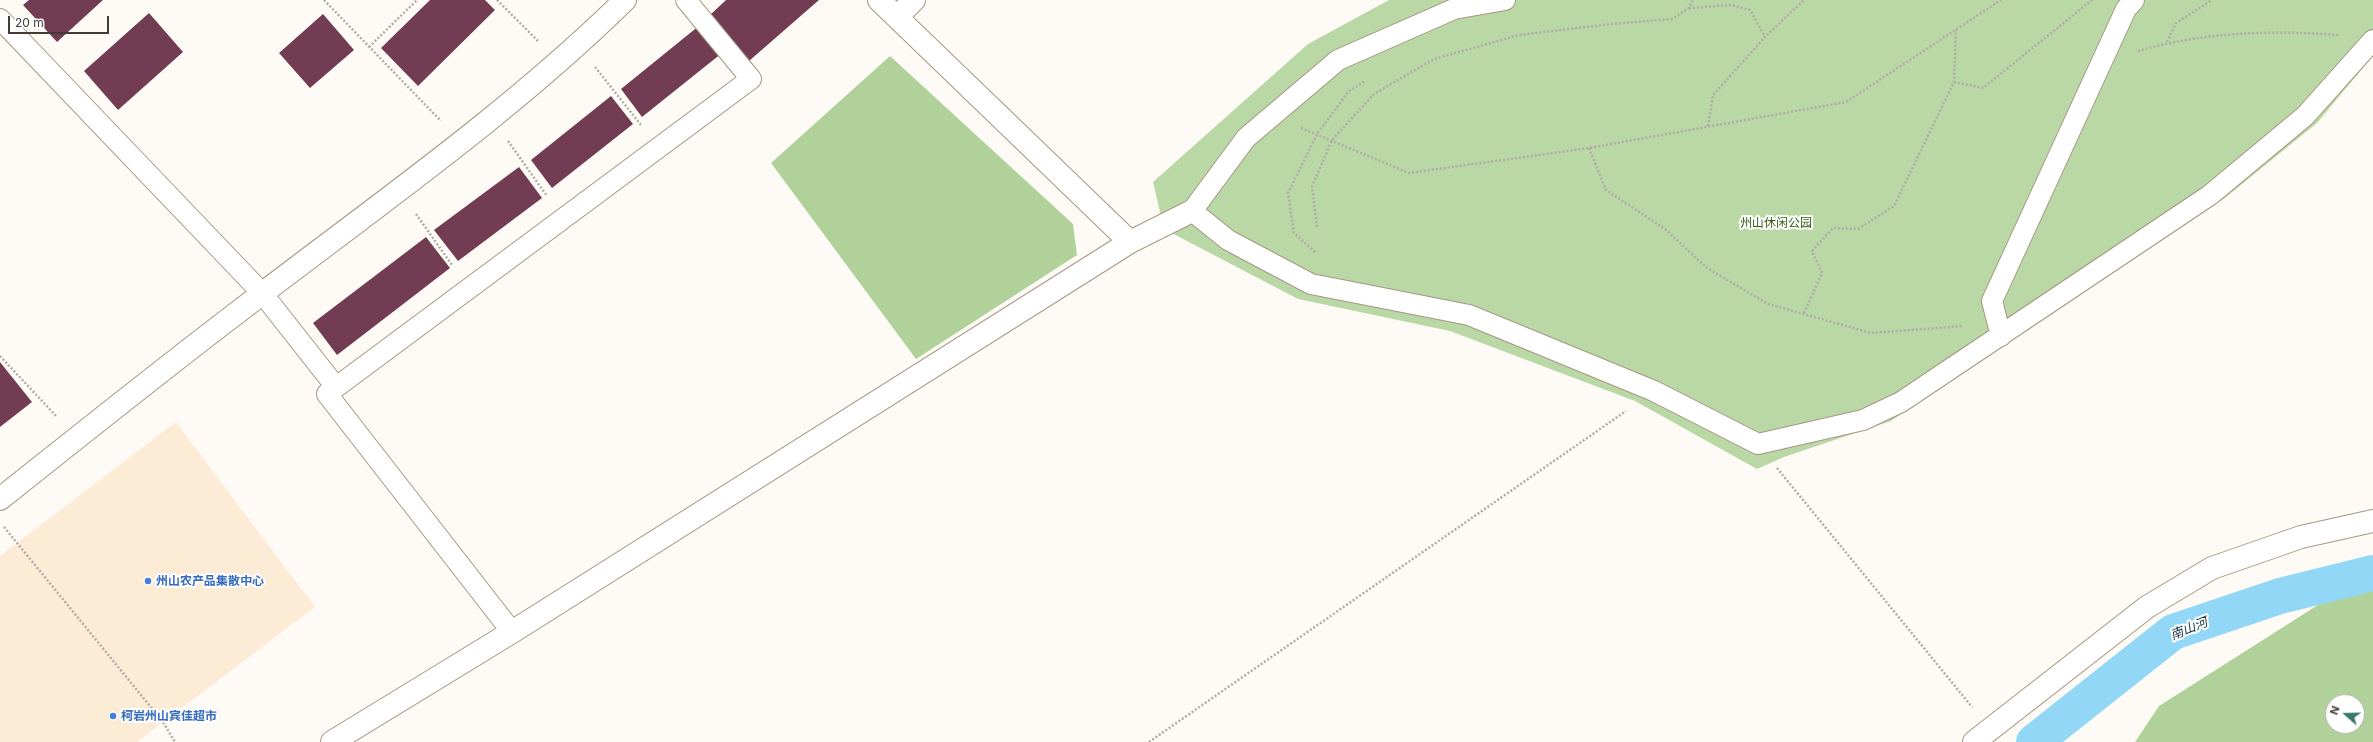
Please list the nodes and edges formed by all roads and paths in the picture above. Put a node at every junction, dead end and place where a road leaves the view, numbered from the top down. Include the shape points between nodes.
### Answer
1 (324, 0) edge
2 (417, 0) edge
3 (497, 0) edge
4 (625, 0) edge
5 (686, 0) edge
6 (879, 0) edge
7 (914, 0) edge
8 (1505, 0) edge
9 (1693, 0) edge
10 (1804, 0) edge
11 (2001, 0) edge
12 (2092, 0) edge
13 (2134, 0) edge
14 (2212, 0) edge
15 (1689, 8) junction
16 (897, 17) junction
17 (0, 19) edge
18 (1956, 30) junction
19 (2343, 35) dead end
20 (1765, 37) junction
21 (2373, 40) edge
22 (2167, 42) junction
23 (578, 46) junction
24 (369, 47) junction
25 (2102, 61) junction
26 (559, 62) junction
27 (1368, 79) dead end
28 (1954, 82) junction
29 (1272, 116) junction
30 (491, 118) junction
31 (1708, 126) junction
32 (1317, 134) junction
33 (1332, 140) junction
34 (462, 142) junction
35 (659, 148) junction
36 (1589, 148) junction
37 (399, 191) junction
38 (1192, 211) junction
39 (563, 218) junction
40 (1317, 227) dead end
41 (1130, 242) junction
42 (1306, 246) dead end
43 (468, 289) junction
44 (262, 293) junction
45 (1804, 313) junction
46 (2001, 336) junction
47 (1976, 353) junction
48 (0, 356) edge
49 (336, 387) junction
50 (1654, 391) junction
51 (76, 438) junction
52 (1758, 444) junction
53 (0, 499) edge
54 (2373, 521) edge
55 (0, 522) edge
56 (512, 632) junction
57 (1971, 713) dead end
58 (175, 742) edge
59 (332, 742) edge
60 (1149, 742) edge
61 (1974, 742) edge

1 - 24 path
2 - 24 path
3 - 26 path
4 - 23 street
5 - 35 lane via 751,79
6 - 16 street
7 - 16 street
8 - 29 lane via 1454,9 1338,60
9 - 15 path
10 - 20 path
11 - 18 path
12 - 28 path via 1983,88
13 - 25 lane via 2126,9
14 - 22 path via 2176,23
15 - 20 path via 1731,5 1750,10
15 - 33 path via 1672,19 1519,35 1434,59 1374,94
16 - 41 street
17 - 44 lane
18 - 28 path
18 - 31 path via 1846,102
19 - 22 path via 2305,32 2238,33
20 - 31 path via 1713,95
21 - 46 lane via 2305,116 2210,195
22 - 25 path
23 - 26 street
23 - 35 path
24 - 34 path
25 - 46 lane via 1992,301
26 - 30 street
27 - 32 path via 1349,91
28 - 45 path via 1894,206 1858,229 1833,228 1812,251 1822,273
29 - 32 path
29 - 38 lane via 1246,138
30 - 34 street
30 - 39 path
31 - 36 path
32 - 33 path
32 - 42 path via 1288,193 1294,233
33 - 36 path via 1409,173
33 - 40 path via 1312,187
34 - 37 street
35 - 39 lane
36 - 45 path via 1606,190 1665,229 1707,268 1768,304
37 - 43 path
37 - 44 street
38 - 41 street
38 - 50 lane via 1228,240 1311,284 1469,315
39 - 43 lane
41 - 56 street
43 - 49 lane
44 - 49 lane
44 - 51 street
45 - 47 path via 1871,333 1975,324
46 - 47 lane
47 - 52 lane via 1901,402 1863,420
48 - 51 path
49 - 56 lane via 327,394
50 - 52 lane
50 - 60 path
51 - 53 street
52 - 57 path via 1972,706
54 - 61 street via 2301,537 2212,568 2147,607
55 - 58 path via 163,722
56 - 59 street

